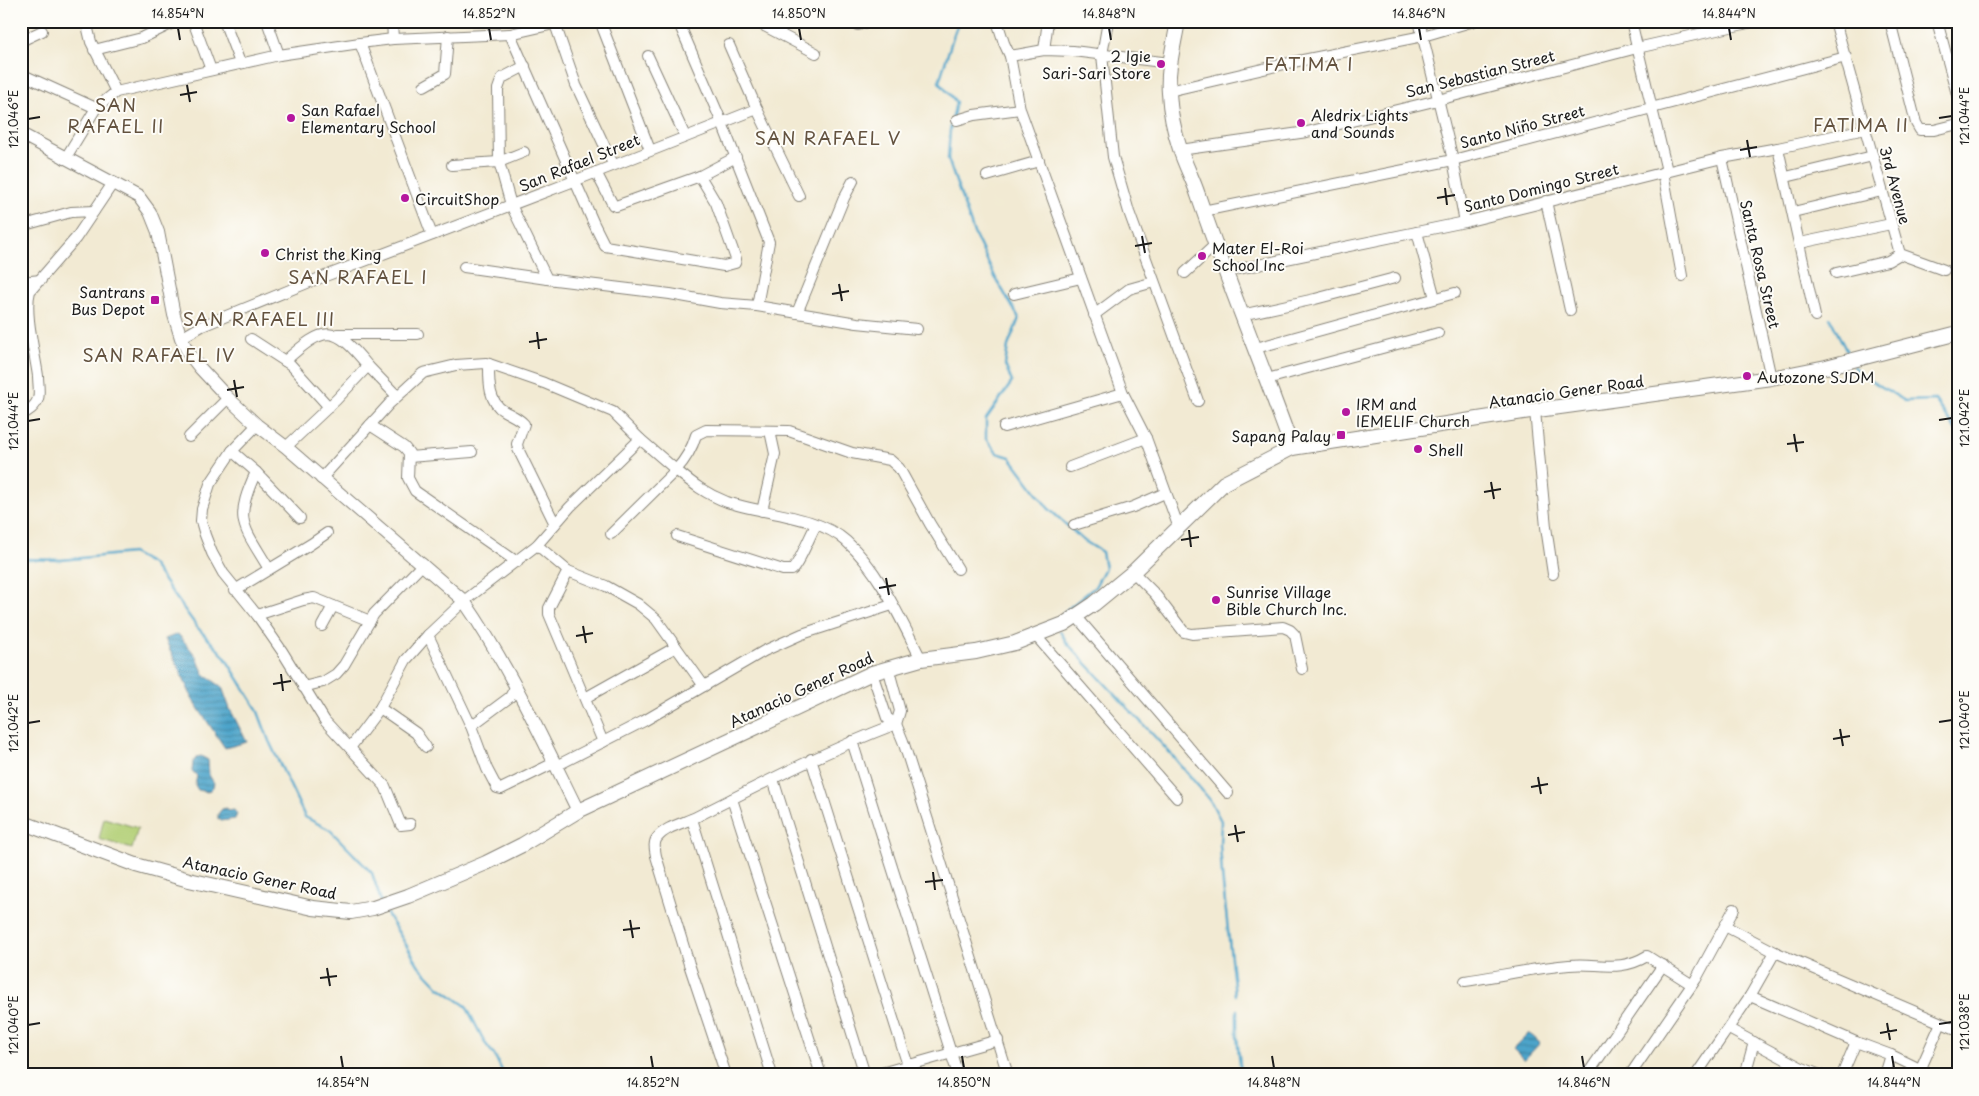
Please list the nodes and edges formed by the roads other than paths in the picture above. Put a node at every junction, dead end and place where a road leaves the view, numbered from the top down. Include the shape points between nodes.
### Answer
1 (86, 21) edge
2 (177, 21) edge
3 (193, 21) edge
4 (224, 21) edge
5 (267, 21) edge
6 (392, 21) edge
7 (566, 21) edge
8 (600, 21) edge
9 (678, 21) edge
10 (755, 21) edge
11 (784, 21) edge
12 (846, 21) edge
13 (871, 21) edge
14 (997, 21) edge
15 (1048, 21) edge
16 (1108, 21) edge
17 (1178, 21) edge
18 (1419, 21) edge
19 (1474, 21) edge
20 (1631, 21) edge
21 (1757, 21) edge
22 (1835, 21) edge
23 (1890, 21) edge
24 (1937, 21) edge
25 (554, 22) edge
26 (42, 31) dead end
27 (779, 32) junction
28 (510, 34) junction
29 (448, 36) junction
30 (1423, 36) junction
31 (393, 39) junction
32 (21, 43) edge
33 (360, 43) junction
34 (729, 45) dead end
35 (1637, 48) junction
36 (94, 50) junction
37 (1044, 50) junction
38 (816, 54) dead end
39 (279, 55) junction
40 (1102, 55) junction
41 (648, 56) dead end
42 (1010, 56) junction
43 (1846, 57) junction
44 (240, 63) junction
45 (1170, 63) junction
46 (525, 66) junction
47 (211, 70) junction
48 (21, 74) edge
49 (424, 86) dead end
50 (1169, 91) junction
51 (116, 92) junction
52 (1958, 98) edge
53 (1438, 100) junction
54 (96, 108) junction
55 (1652, 108) junction
56 (757, 109) junction
57 (1020, 109) junction
58 (957, 120) dead end
59 (722, 122) junction
60 (1958, 124) edge
61 (1865, 129) junction
62 (21, 134) edge
63 (685, 136) junction
64 (1778, 148) junction
65 (650, 150) junction
66 (1180, 150) junction
67 (524, 152) dead end
68 (1872, 156) junction
69 (736, 157) junction
70 (1722, 158) junction
71 (65, 159) junction
72 (1453, 160) junction
73 (1039, 161) junction
74 (499, 162) junction
75 (613, 164) junction
76 (452, 166) dead end
77 (596, 172) junction
78 (1665, 172) junction
79 (700, 176) junction
80 (987, 176) dead end
81 (1786, 177) junction
82 (574, 181) junction
83 (852, 181) dead end
84 (113, 183) junction
85 (1882, 191) junction
86 (799, 196) dead end
87 (1546, 201) junction
88 (511, 205) junction
89 (94, 211) junction
90 (1203, 211) junction
91 (1793, 212) junction
92 (1465, 222) junction
93 (1891, 224) junction
94 (21, 226) edge
95 (1417, 232) junction
96 (432, 235) junction
97 (1800, 243) junction
98 (1215, 245) junction
99 (1900, 254) junction
100 (464, 267) dead end
101 (1944, 270) dead end
102 (1224, 272) junction
103 (1184, 273) dead end
104 (1836, 274) dead end
105 (1682, 276) dead end
106 (1081, 278) junction
107 (1395, 278) dead end
108 (547, 279) junction
109 (41, 280) junction
110 (21, 282) edge
111 (1154, 282) junction
112 (1455, 293) dead end
113 (1014, 294) dead end
114 (1435, 298) junction
115 (757, 306) junction
116 (1570, 310) dead end
117 (797, 313) junction
118 (1241, 314) junction
119 (1094, 315) junction
120 (1815, 316) dead end
121 (917, 329) dead end
122 (1438, 333) dead end
123 (1958, 333) edge
124 (337, 334) junction
125 (418, 334) dead end
126 (181, 338) junction
127 (251, 340) dead end
128 (1256, 348) junction
129 (285, 360) junction
130 (489, 364) junction
131 (368, 366) junction
132 (1771, 378) junction
133 (1267, 379) junction
134 (1123, 393) junction
135 (397, 396) junction
136 (228, 398) junction
137 (1198, 401) dead end
138 (329, 407) junction
139 (1535, 411) junction
140 (21, 415) edge
141 (257, 425) junction
142 (370, 425) junction
143 (1004, 427) dead end
144 (770, 431) junction
145 (189, 437) dead end
146 (1146, 438) junction
147 (640, 439) junction
148 (286, 447) junction
149 (1292, 448) junction
150 (232, 451) junction
151 (472, 452) dead end
152 (409, 457) junction
153 (1070, 467) dead end
154 (676, 470) junction
155 (256, 472) junction
156 (321, 479) junction
157 (1165, 493) junction
158 (762, 511) junction
159 (300, 518) dead end
160 (555, 524) junction
161 (1074, 524) dead end
162 (816, 525) junction
163 (1179, 528) junction
164 (327, 533) dead end
165 (611, 534) dead end
166 (677, 536) dead end
167 (537, 545) junction
168 (517, 562) junction
169 (423, 564) junction
170 (269, 569) junction
171 (958, 569) dead end
172 (568, 571) junction
173 (1133, 572) junction
174 (1553, 574) dead end
175 (235, 590) junction
176 (464, 601) junction
177 (892, 605) junction
178 (333, 606) junction
179 (257, 615) junction
180 (1070, 620) junction
181 (370, 621) junction
182 (322, 626) dead end
183 (428, 635) junction
184 (1036, 636) junction
185 (676, 647) junction
186 (922, 659) junction
187 (888, 667) junction
188 (1302, 669) dead end
189 (872, 673) junction
190 (704, 686) junction
191 (303, 687) junction
192 (516, 688) junction
193 (585, 698) junction
194 (380, 708) junction
195 (896, 724) junction
196 (472, 726) junction
197 (852, 741) junction
198 (603, 742) junction
199 (426, 747) dead end
200 (350, 748) junction
201 (811, 759) junction
202 (555, 764) junction
203 (773, 778) junction
204 (1228, 793) dead end
205 (1177, 798) dead end
206 (732, 799) junction
207 (578, 811) junction
208 (692, 819) junction
209 (21, 822) edge
210 (410, 824) dead end
211 (1734, 909) dead end
212 (1725, 926) junction
213 (1775, 952) junction
214 (1663, 965) junction
215 (1465, 981) dead end
216 (1691, 984) junction
217 (1750, 996) junction
218 (1941, 1023) junction
219 (1730, 1029) junction
220 (1958, 1030) edge
221 (998, 1040) junction
222 (1754, 1042) junction
223 (1856, 1042) junction
224 (952, 1052) junction
225 (1892, 1056) junction
226 (908, 1064) junction
227 (1921, 1068) junction
228 (1799, 1071) edge
229 (726, 1075) edge
230 (772, 1075) edge
231 (821, 1075) edge
232 (865, 1075) edge
233 (874, 1075) edge
234 (911, 1075) edge
235 (958, 1075) edge
236 (1008, 1075) edge
237 (1587, 1075) edge
238 (1630, 1075) edge
239 (1696, 1075) edge
240 (1745, 1075) edge
241 (1820, 1075) edge
242 (1842, 1075) edge
243 (1885, 1075) edge
244 (1932, 1075) edge

1 - 36 street
2 - 36 street via 142,38
3 - 47 street
4 - 44 street
5 - 39 street
6 - 31 street
7 - 25 street
8 - 65 street
9 - 59 street
10 - 27 street
11 - 27 street
12 - 13 street via 858,25
14 - 42 street
15 - 37 street
16 - 40 street
17 - 45 main road
18 - 30 street
19 - 30 street
20 - 35 street
21 - 35 street, San Sebastian Street
22 - 43 street, 3rd Avenue
23 - 60 street via 1920,130
24 - 52 street
25 - 28 street
25 - 75 street via 576,85
26 - 32 street
27 - 38 street
28 - 29 street
28 - 46 street
29 - 31 street
29 - 49 street via 445,74
30 - 50 street
30 - 53 street
31 - 33 street
33 - 39 street
33 - 96 street
34 - 56 street
35 - 53 street, San Sebastian Street
35 - 55 street
36 - 51 street
37 - 40 street
37 - 42 street
39 - 44 street
40 - 45 street
40 - 111 street via 1113,157
41 - 63 street
42 - 57 street
43 - 55 street, Santo Niño Street
43 - 61 street, 3rd Avenue
44 - 47 street
45 - 50 main road
46 - 74 street via 502,78 498,89
46 - 82 street
47 - 51 street
48 - 54 street
50 - 66 main road
51 - 54 street
53 - 66 street, San Sebastian Street via 1307,132
53 - 72 street
54 - 71 street
55 - 72 street, Santo Niño Street
55 - 78 street
56 - 59 street, San Rafael Street
56 - 86 street
57 - 58 street
57 - 73 street
59 - 63 street, San Rafael Street
59 - 69 street
61 - 64 street, Santo Domingo Street
61 - 68 street, 3rd Avenue
62 - 71 street
63 - 65 street, San Rafael Street
64 - 70 street, Santo Domingo Street
64 - 81 street
65 - 75 street, San Rafael Street
66 - 90 main road
67 - 74 street
68 - 81 street
68 - 85 street, 3rd Avenue
69 - 79 street
69 - 115 street via 769,242
70 - 78 street, Santo Domingo Street
70 - 132 street, Santa Rosa Street
71 - 84 street
72 - 90 street, Santo Niño Street
72 - 92 street
73 - 80 street
73 - 106 street
74 - 76 street
74 - 88 street
75 - 77 street, San Rafael Street
77 - 79 street via 616,206
77 - 82 street, San Rafael Street
78 - 87 street, Santo Domingo Street
78 - 105 street
79 - 82 street via 716,203 735,263 724,266 606,246
81 - 91 street
82 - 88 street, San Rafael Street
83 - 117 street
84 - 89 street
84 - 126 street via 139,197 150,212 158,232
85 - 91 street
85 - 93 street, 3rd Avenue
87 - 92 street, Santo Domingo Street
87 - 116 street
88 - 96 street, San Rafael Street
88 - 108 street
89 - 94 street via 71,212
89 - 109 street
90 - 98 main road
91 - 97 street
92 - 95 street, Santo Domingo Street
93 - 97 street
93 - 99 street, 3rd Avenue
95 - 102 street, Santo Domingo Street
95 - 114 street
96 - 126 street, San Rafael Street via 307,282
97 - 120 street
98 - 102 main road
98 - 103 street
99 - 101 street
99 - 104 street via 1888,261
100 - 108 street
102 - 118 main road
106 - 113 street
106 - 119 street
107 - 118 street
108 - 115 street
109 - 110 street
109 - 140 street via 30,291 28,299 38,398 32,408
111 - 119 street via 1129,290
111 - 137 street
112 - 114 street
114 - 128 street
115 - 117 street
117 - 121 street
118 - 128 main road
119 - 134 street
122 - 133 street
123 - 132 main road, Atanacio Gener Road
124 - 125 street
124 - 129 street via 327,334 305,343
124 - 131 street
126 - 136 street via 189,354
127 - 129 street
128 - 133 main road
129 - 138 street
130 - 135 street via 456,365 423,373
130 - 147 street via 613,412
130 - 160 street via 489,385 496,406 524,424 518,449
131 - 135 street
131 - 138 street
132 - 139 main road, Atanacio Gener Road
133 - 149 main road
134 - 143 street
134 - 146 street
135 - 142 street
136 - 141 street
136 - 145 street
138 - 148 street
139 - 149 main road, Atanacio Gener Road
139 - 174 street
141 - 148 street
141 - 150 street
142 - 152 street via 404,447
142 - 156 street
144 - 154 street via 699,432 693,447
144 - 158 street via 776,454
144 - 171 street via 790,431 852,453 890,460 899,468
146 - 153 street
146 - 157 street
147 - 154 street
147 - 160 street
148 - 156 street
149 - 163 main road, Atanacio Gener Road via 1224,483
150 - 155 street
150 - 175 street via 210,484 202,508 202,521 212,552
151 - 152 street
152 - 168 street via 408,478 414,491
154 - 158 street via 701,491
154 - 165 street
155 - 159 street
155 - 170 street via 242,508 243,526
156 - 169 street
157 - 161 street via 1133,507
157 - 163 street
158 - 162 street
160 - 167 street
162 - 166 street via 792,570 783,570
162 - 177 street via 845,540 866,563
163 - 173 main road, Atanacio Gener Road
164 - 170 street
167 - 168 street
167 - 172 street
168 - 176 street
169 - 176 street
169 - 181 street
170 - 175 street
172 - 185 street via 606,586 638,604 656,619
172 - 193 street via 549,614
173 - 180 main road, Atanacio Gener Road
173 - 188 street via 1155,594 1184,632 1264,627 1290,630 1299,646
175 - 179 street
176 - 183 street
176 - 192 street
177 - 186 street
177 - 190 street via 802,634 764,651
178 - 179 street via 314,598
178 - 181 street
178 - 182 street
179 - 191 street via 296,671
180 - 184 main road, Atanacio Gener Road
180 - 204 street
181 - 191 street via 336,674 323,682
183 - 194 street via 406,660
183 - 196 street
184 - 186 main road, Atanacio Gener Road via 976,652
184 - 205 street
185 - 190 street
185 - 193 street
186 - 187 main road, Atanacio Gener Road
187 - 189 main road, Atanacio Gener Road
187 - 195 street via 900,711
189 - 195 street via 886,718
189 - 207 main road, Atanacio Gener Road
190 - 198 street
191 - 200 street via 324,720
192 - 196 street via 510,697
192 - 202 street
193 - 198 street
194 - 199 street via 416,733
194 - 200 street
195 - 197 street
195 - 221 street
196 - 202 street via 497,788
197 - 201 street
197 - 224 street
198 - 202 street
200 - 210 street via 385,786 400,825
201 - 203 street
201 - 226 street
202 - 207 street
203 - 206 street
203 - 232 street
206 - 208 street
206 - 231 street
207 - 209 main road, Atanacio Gener Road via 486,864 408,896 351,912 313,908 136,865
208 - 229 street via 665,830 654,846
208 - 230 street
211 - 212 street
212 - 213 street
212 - 216 street
213 - 217 street
213 - 218 street
214 - 215 street via 1647,956 1635,964 1570,964
214 - 216 street
214 - 237 street
216 - 238 street
217 - 219 street
217 - 223 street
218 - 220 street
218 - 227 street
219 - 222 street
219 - 239 street
221 - 224 street
221 - 236 street
222 - 228 street
222 - 240 street
223 - 225 street
223 - 242 street
224 - 226 street
224 - 235 street
225 - 227 street
225 - 243 street
226 - 233 street
226 - 234 street
227 - 244 street
228 - 241 street

